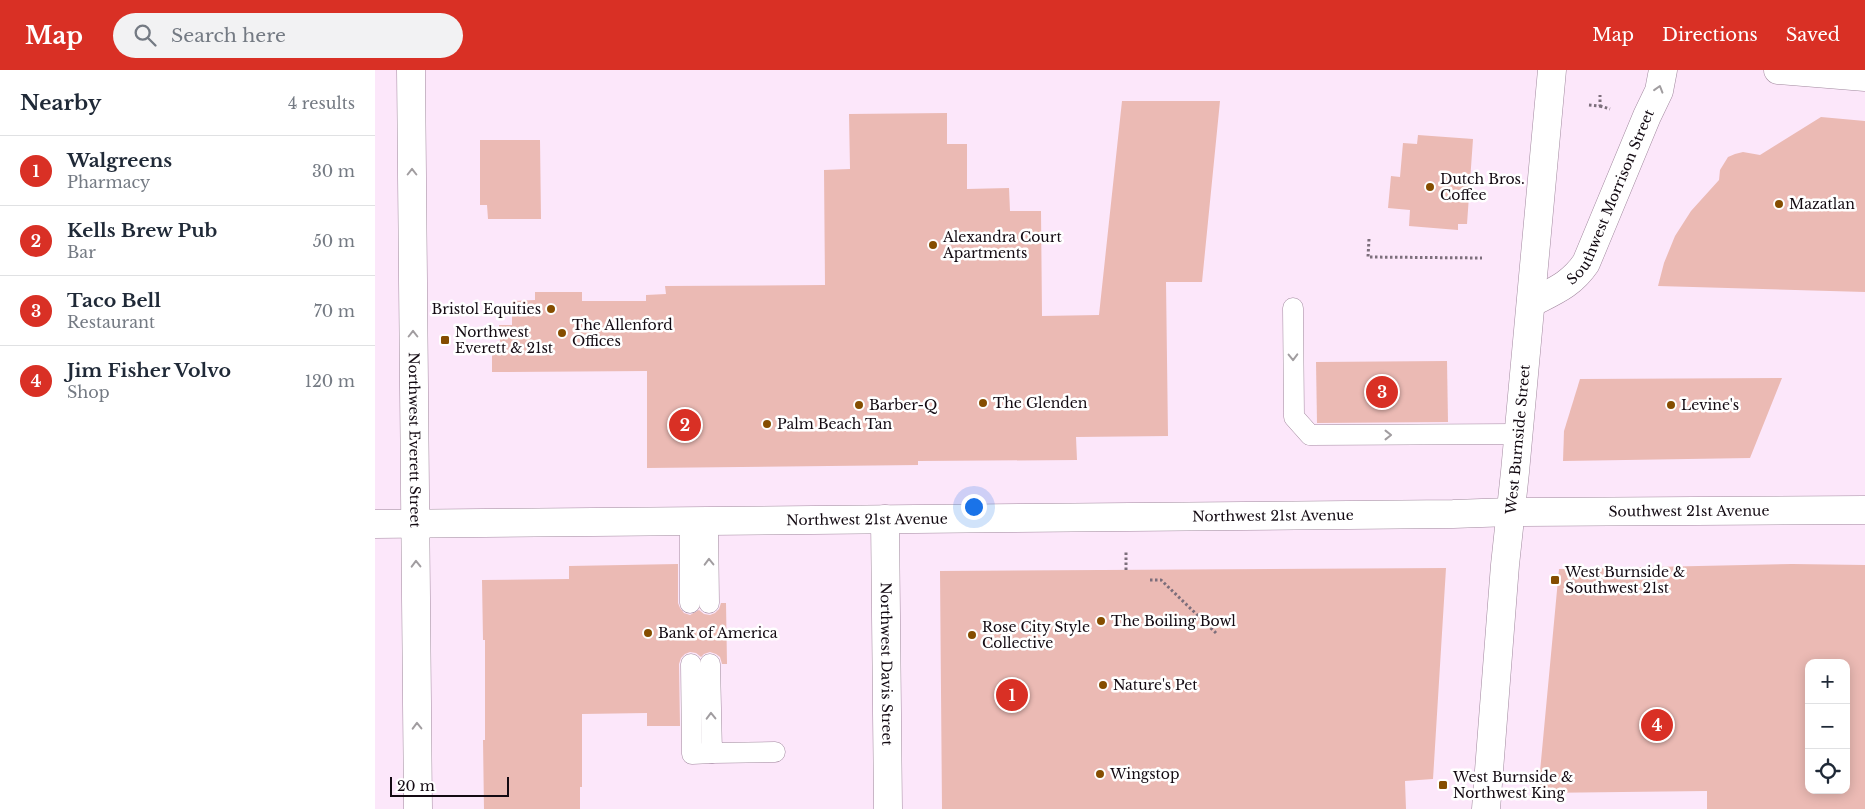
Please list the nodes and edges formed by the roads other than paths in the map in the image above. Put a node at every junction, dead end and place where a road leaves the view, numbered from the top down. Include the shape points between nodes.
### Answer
1 (411, 70) edge
2 (1552, 70) edge
3 (1663, 70) edge
4 (1778, 70) edge
5 (1865, 77) edge
6 (1531, 304) junction
7 (1293, 308) dead end
8 (1519, 434) junction
9 (1865, 510) edge
10 (1511, 512) junction
11 (885, 519) junction
12 (699, 521) junction
13 (415, 523) junction
14 (375, 524) edge
15 (700, 603) dead end
16 (701, 664) dead end
17 (775, 752) dead end
18 (418, 809) edge
19 (888, 809) edge
20 (1486, 809) edge

13 -> 1 street, Northwest Everett Street
2 - 6 street, West Burnside Street
6 -> 3 street, Southwest Morrison Street via 1568,284 1586,263 1659,91
4 - 5 street
6 - 8 street, West Burnside Street
7 -> 8 lane via 1294,417 1310,435
8 - 10 street, West Burnside Street
9 - 10 street, Southwest 21st Avenue
10 - 11 street, Northwest 21st Avenue
10 - 20 street, West Burnside Street
11 - 12 street, Northwest 21st Avenue
11 - 19 street, Northwest Davis Street
12 - 13 street, Northwest 21st Avenue
15 -> 12 lane
13 - 14 street, Northwest 21st Avenue
18 -> 13 street, Northwest Everett Street
17 -> 16 lane via 712,753

